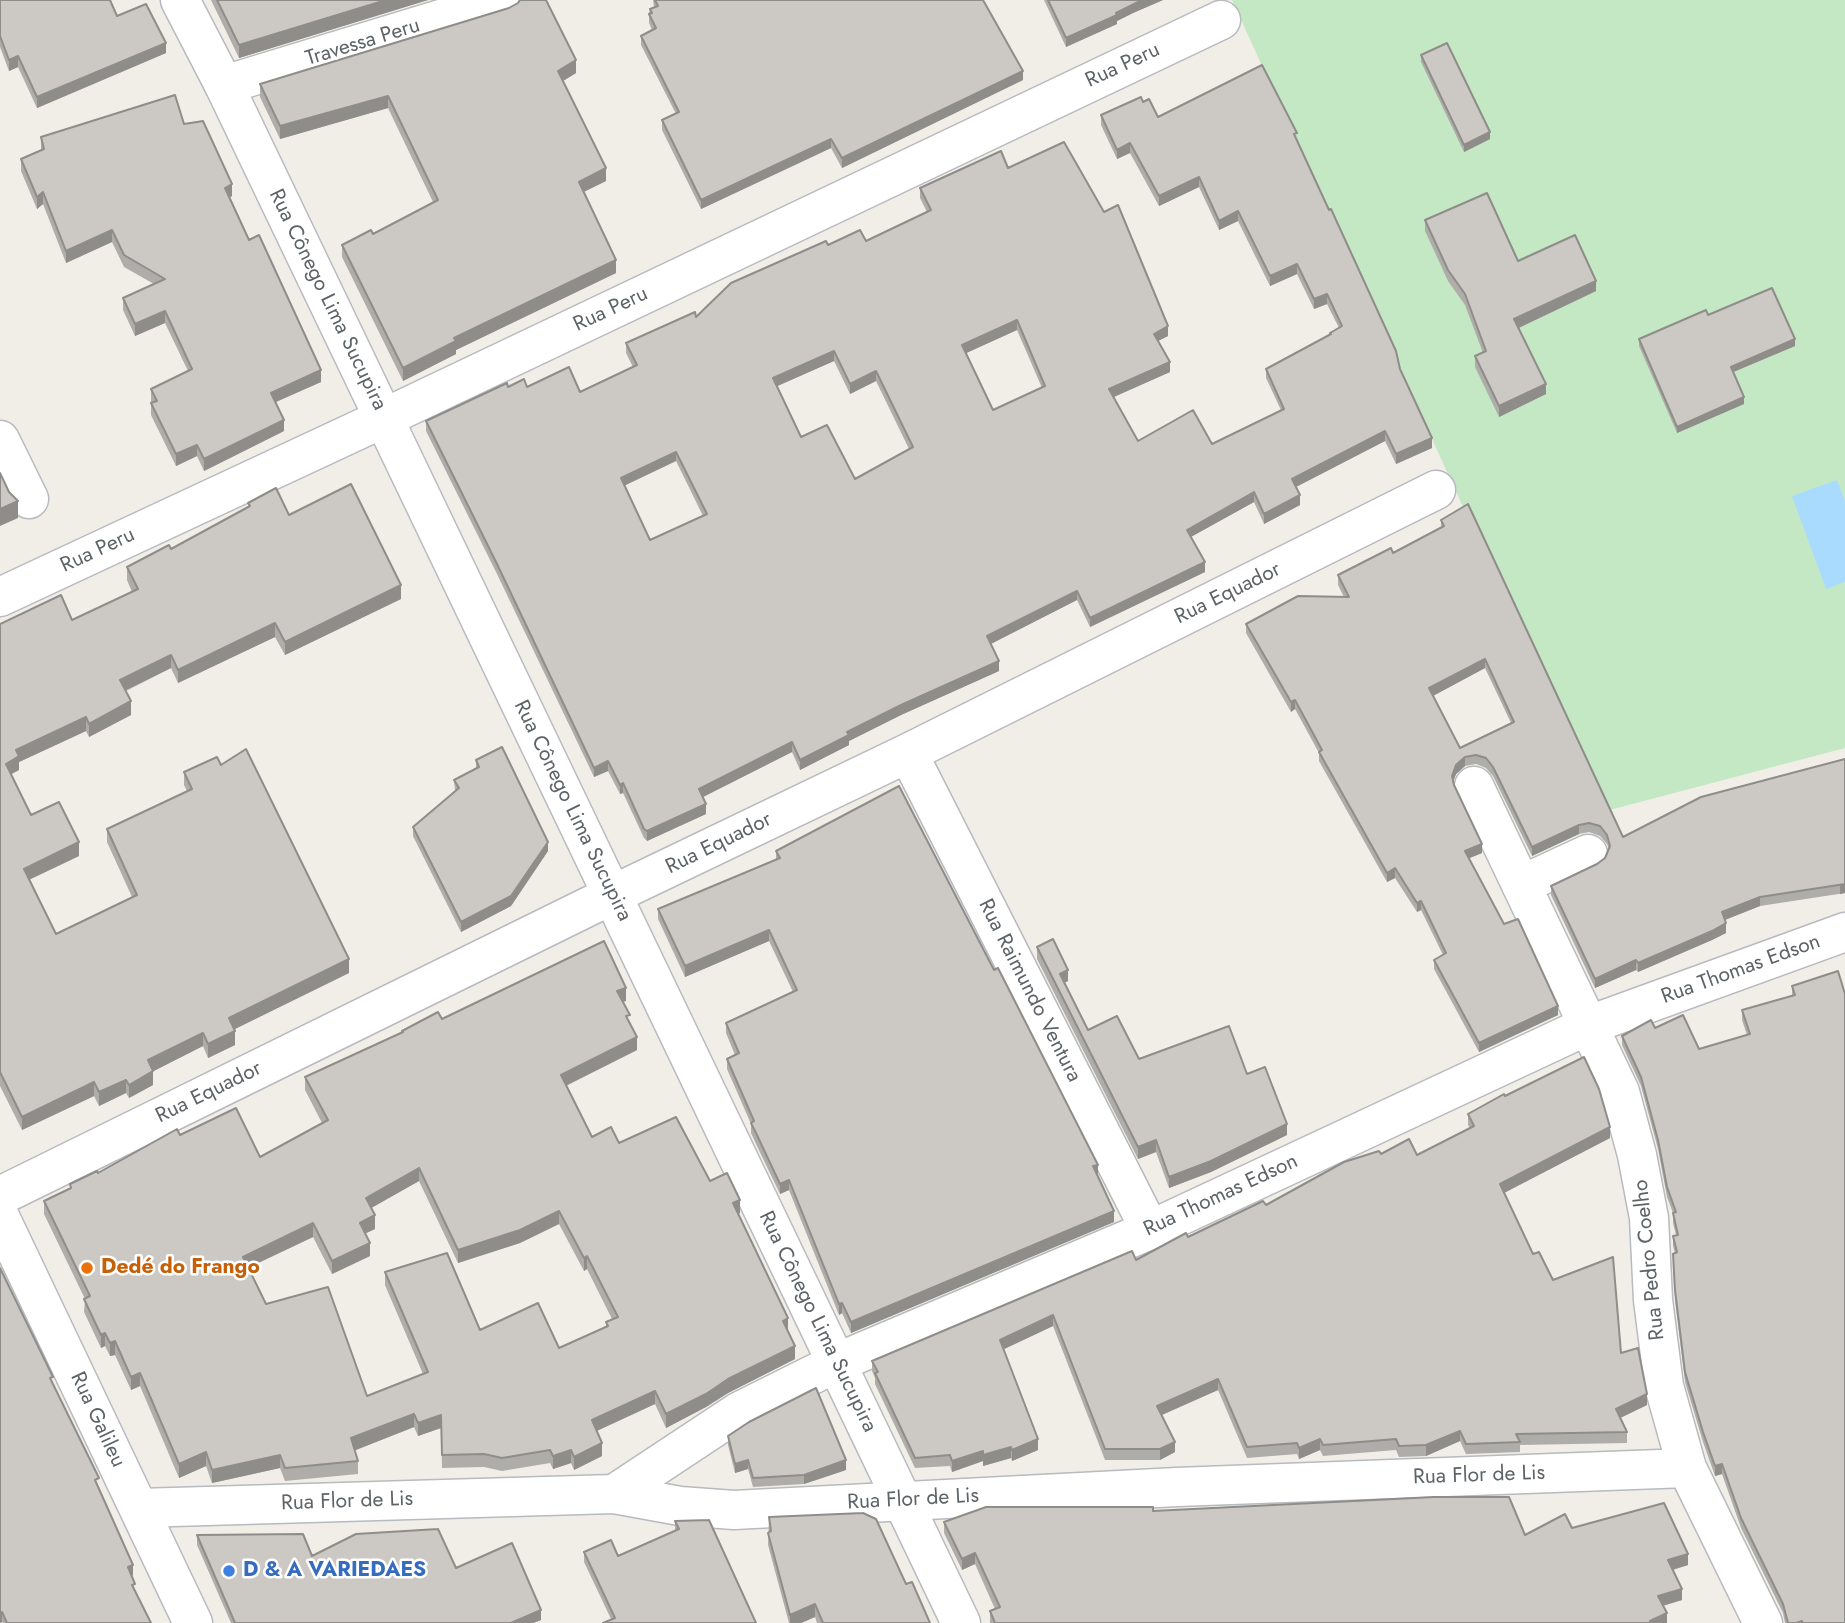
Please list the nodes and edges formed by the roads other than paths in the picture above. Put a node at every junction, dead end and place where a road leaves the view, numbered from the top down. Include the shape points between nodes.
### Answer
1 (180, 0) edge
2 (503, 0) edge
3 (1221, 20) dead end
4 (224, 85) junction
5 (384, 418) junction
6 (0, 440) edge
7 (1436, 489) dead end
8 (29, 499) dead end
9 (0, 597) edge
10 (908, 752) junction
11 (1474, 786) dead end
12 (1588, 853) dead end
13 (1521, 885) junction
14 (612, 895) junction
15 (1845, 932) edge
16 (1589, 1025) junction
17 (0, 1196) edge
18 (0, 1217) edge
19 (1150, 1230) junction
20 (836, 1363) junction
21 (1687, 1468) junction
22 (614, 1494) junction
23 (902, 1501) junction
24 (139, 1508) junction
25 (193, 1623) edge
26 (961, 1623) edge
27 (1763, 1623) edge

1 - 4 street, Rua Cônego Lima Sucupira
2 - 4 street, Travessa Peru
3 - 5 street, Rua Peru
4 - 5 street, Rua Cônego Lima Sucupira
5 - 9 street, Rua Peru
5 - 14 street, Rua Cônego Lima Sucupira
6 - 8 street
7 - 10 street, Rua Equador
10 - 14 street, Rua Equador
10 - 19 street, Rua Raimundo Ventura
11 - 13 street, Rua Pedro Coelho
12 - 13 street
13 - 16 street, Rua Pedro Coelho
14 - 17 street, Rua Equador
14 - 20 street, Rua Cônego Lima Sucupira
15 - 16 street, Rua Thomas Edson
16 - 19 street, Rua Thomas Edson
16 - 21 street, Rua Pedro Coelho via 1620,1092 1637,1155 1649,1218 1664,1386
18 - 24 street, Rua Galileu
19 - 20 street, Rua Thomas Edson
20 - 22 street, Rua Thomas Edson via 738,1412
20 - 23 street, Rua Cônego Lima Sucupira
21 - 23 street, Rua Flor de Lis
21 - 27 street, Rua Pedro Coelho
22 - 23 street, Rua Flor de Lis via 734,1510
22 - 24 street, Rua Flor de Lis
23 - 26 street, Rua Cônego Lima Sucupira
24 - 25 street, Rua Galileu

